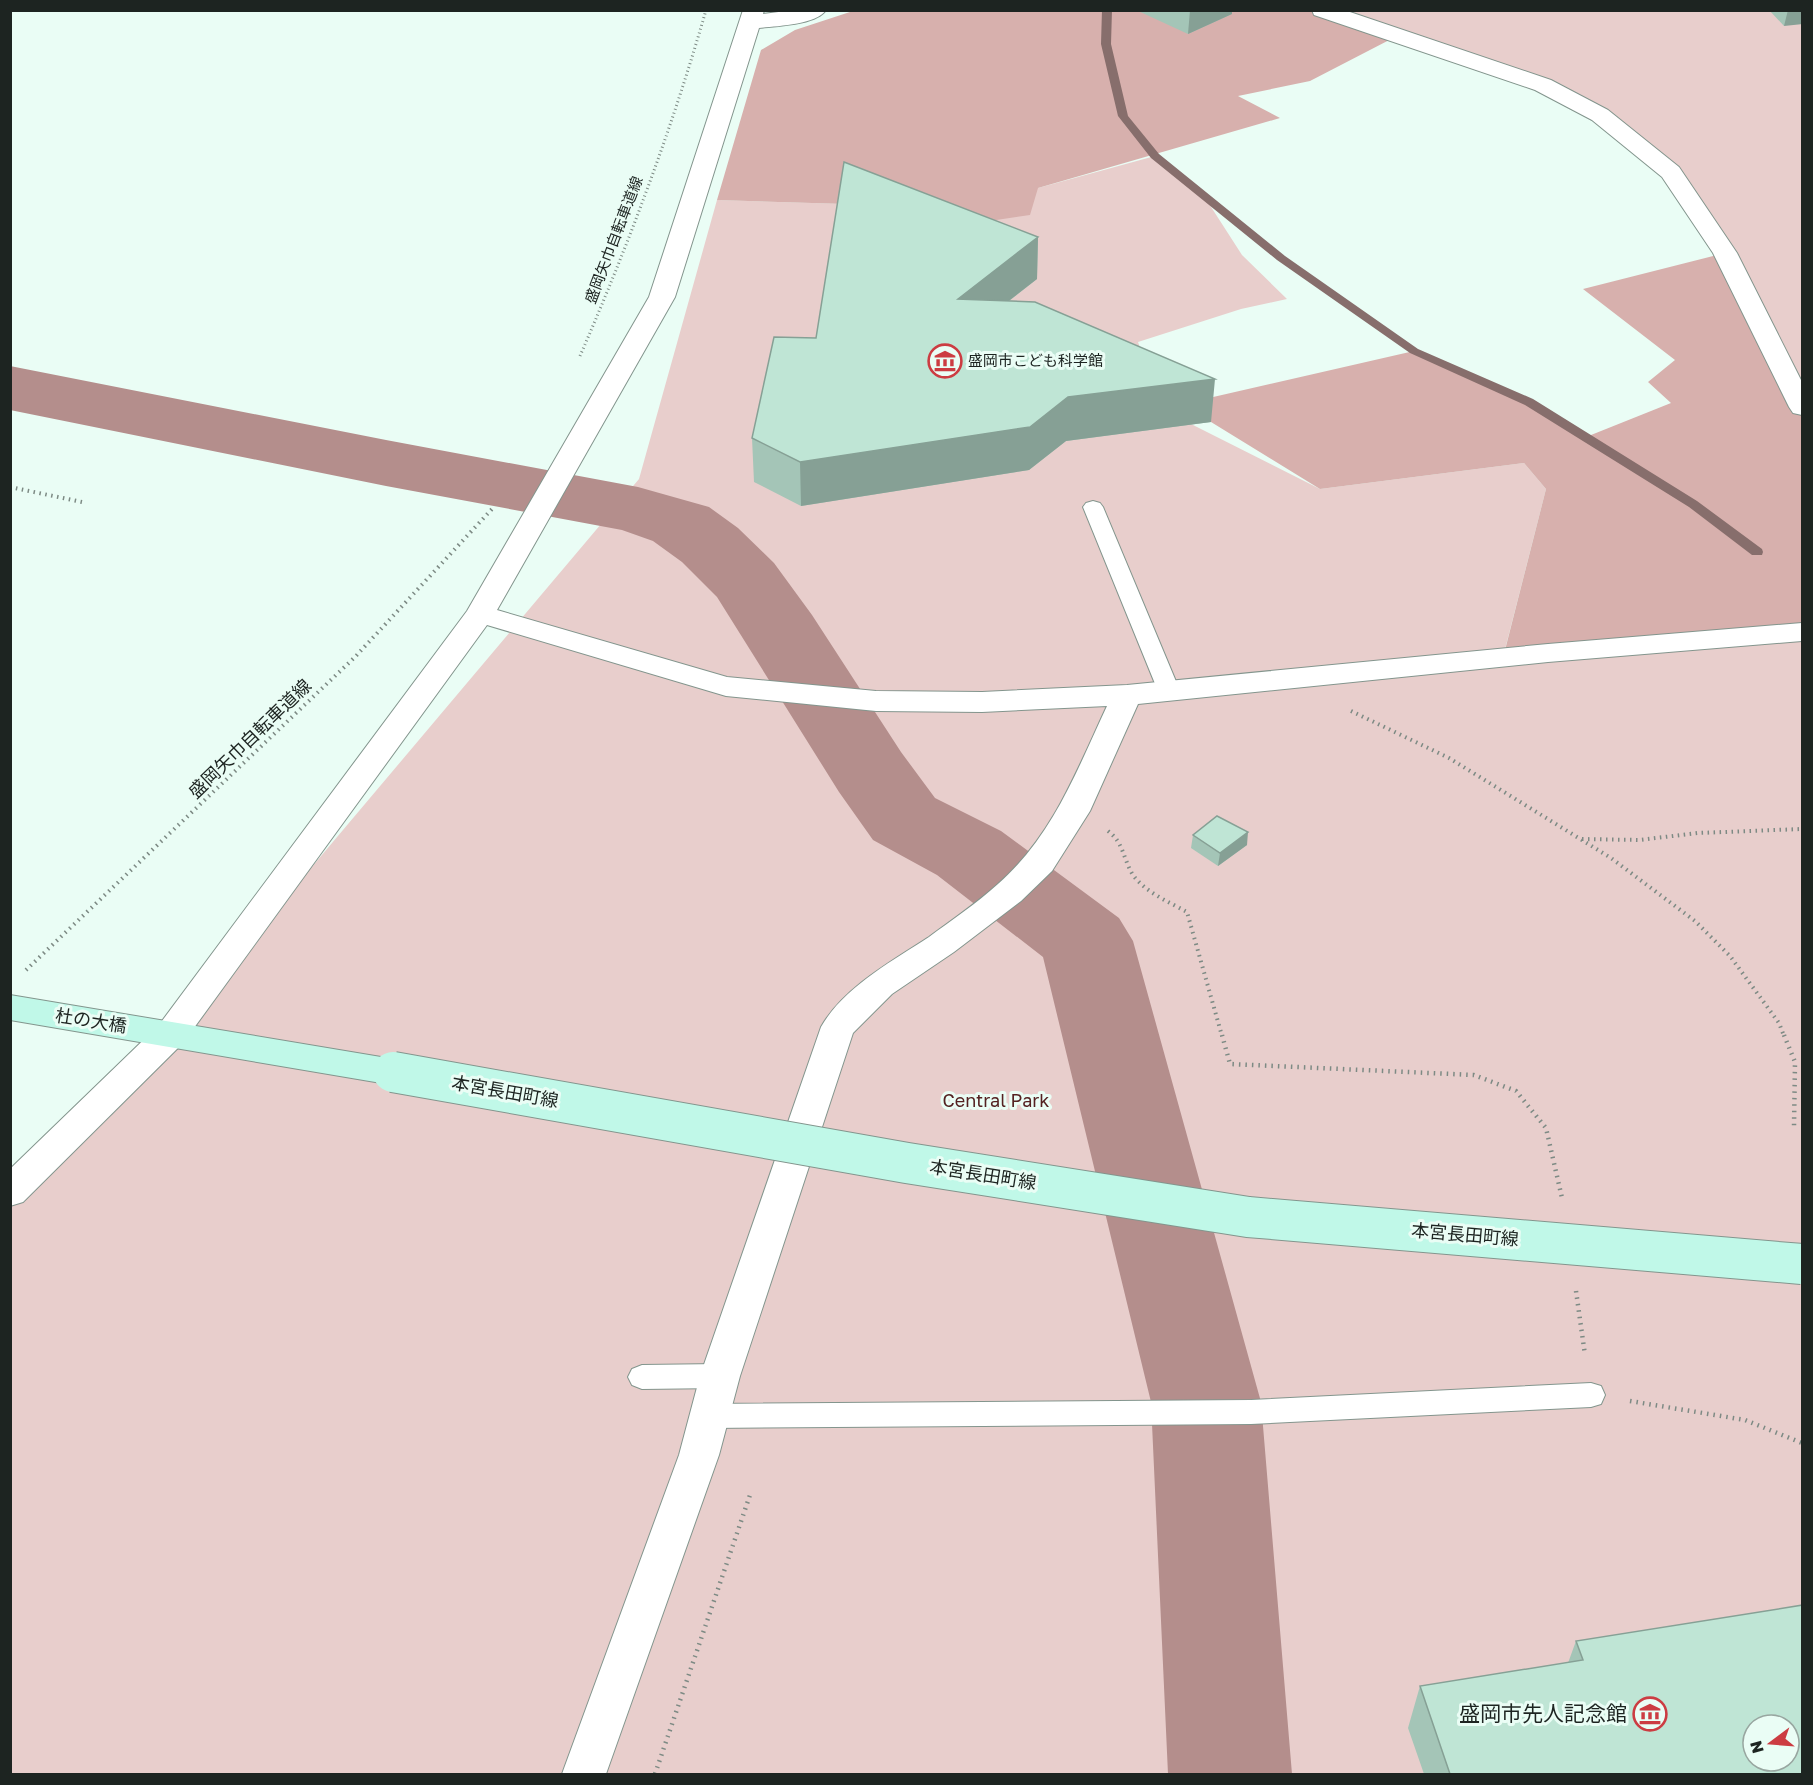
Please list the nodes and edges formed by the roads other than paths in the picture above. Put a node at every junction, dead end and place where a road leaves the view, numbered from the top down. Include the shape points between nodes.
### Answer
1 (816, 10) edge
2 (1322, 10) edge
3 (752, 16) edge
4 (1803, 407) edge
5 (1094, 507) dead end
6 (480, 614) junction
7 (1803, 632) edge
8 (1169, 691) junction
9 (1127, 695) junction
10 (15, 992) edge
11 (171, 1034) junction
12 (10, 1192) edge
13 (1803, 1264) edge
14 (720, 1376) junction
15 (642, 1377) dead end
16 (1591, 1395) road end
17 (708, 1416) junction
18 (584, 1774) edge

1 - 3 street via 793,18
2 - 4 street via 1543,85 1600,115 1671,172 1725,253
3 - 6 street via 662,297
5 - 8 lane
6 - 9 street via 726,686 876,701 982,702
6 - 11 street
7 - 8 street
8 - 9 street
9 - 14 street via 1074,811 1041,863 942,944 880,985 838,1027
10 - 11 main road, 杜の大橋 via 77,1019
11 - 12 street
11 - 13 main road, 本宮長田町線, bridge via 907,1163 1248,1217
14 - 15 lane
14 - 17 street
16 - 17 lane via 1251,1412
17 - 18 street via 699,1455

